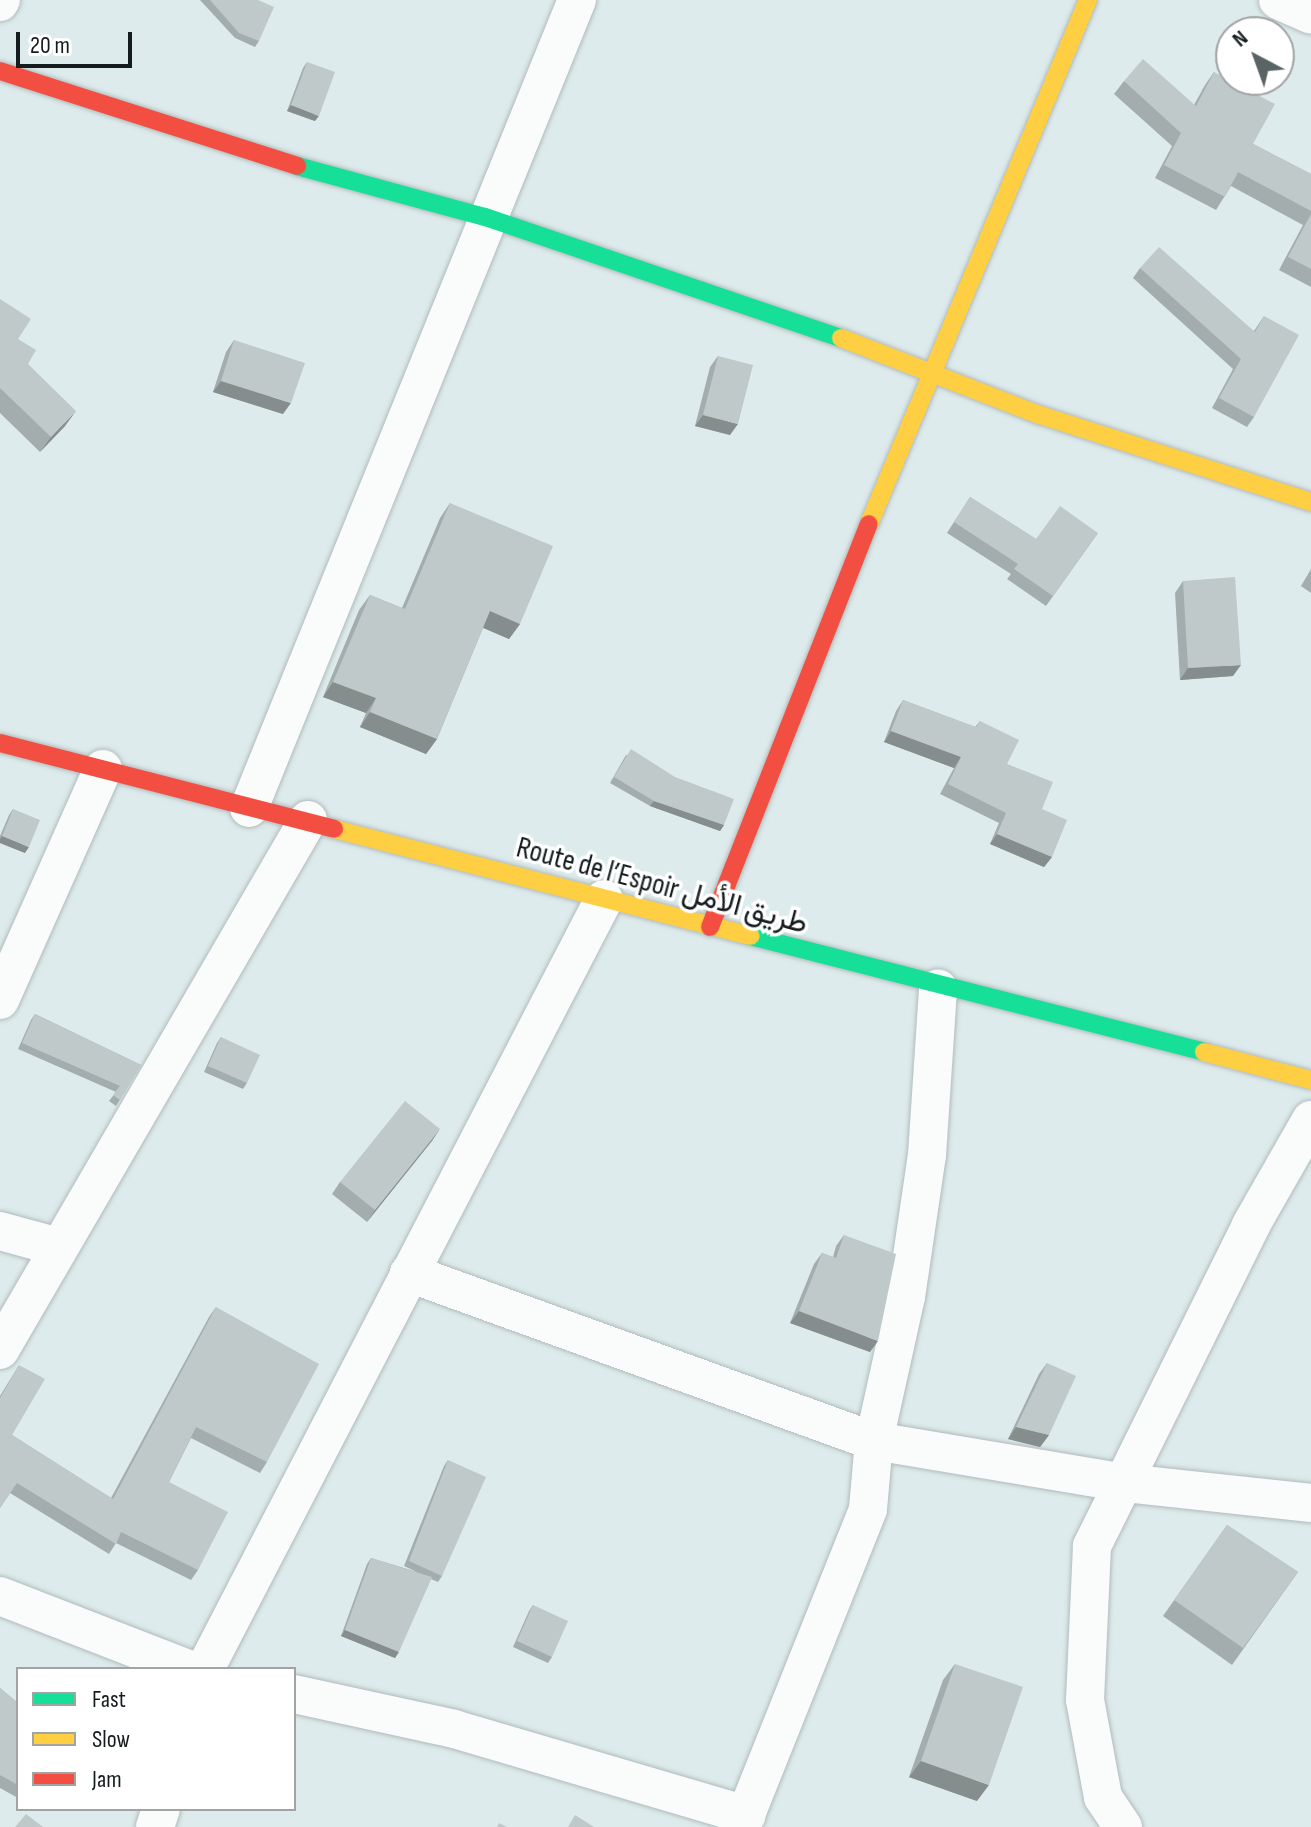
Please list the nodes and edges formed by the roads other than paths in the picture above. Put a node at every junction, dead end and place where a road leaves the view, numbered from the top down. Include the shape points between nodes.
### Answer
1 (577, 0) edge
2 (1088, 0) edge
3 (1278, 0) edge
4 (1311, 15) edge
5 (0, 71) edge
6 (485, 217) junction
7 (931, 372) junction
8 (1311, 502) edge
9 (0, 743) edge
10 (103, 769) junction
11 (249, 808) junction
12 (308, 820) junction
13 (604, 899) junction
14 (710, 927) junction
15 (938, 988) junction
16 (0, 1000) edge
17 (1311, 1080) edge
18 (1311, 1120) edge
19 (0, 1231) edge
20 (58, 1247) junction
21 (409, 1273) junction
22 (0, 1350) edge
23 (874, 1441) junction
24 (1124, 1483) junction
25 (1311, 1503) edge
26 (0, 1596) edge
27 (183, 1667) edge
28 (206, 1667) edge
29 (296, 1694) edge
30 (744, 1821) edge
31 (1123, 1827) edge

1 - 6 street
2 - 7 main road
3 - 4 street
5 - 6 main road via 234,149
6 - 7 main road via 764,308
6 - 11 street
7 - 8 main road via 1040,415
7 - 14 main road
9 - 10 main road, Route de l’Espoir طريق الأمل
10 - 11 main road, Route de l’Espoir طريق الأمل
10 - 16 street
11 - 12 main road, Route de l’Espoir طريق الأمل
12 - 13 main road, Route de l’Espoir طريق الأمل
12 - 20 street
13 - 14 main road, Route de l’Espoir طريق الأمل
13 - 21 street
14 - 15 main road, Route de l’Espoir طريق الأمل
15 - 17 main road, Route de l’Espoir طريق الأمل
15 - 23 street via 927,1155 906,1297
18 - 24 street via 1251,1225
19 - 20 street
20 - 22 street
21 - 23 street
21 - 28 street
23 - 24 street
23 - 30 street via 868,1509
24 - 25 street
24 - 31 street via 1092,1546 1085,1700 1103,1797
26 - 27 street
29 - 30 street via 454,1729

